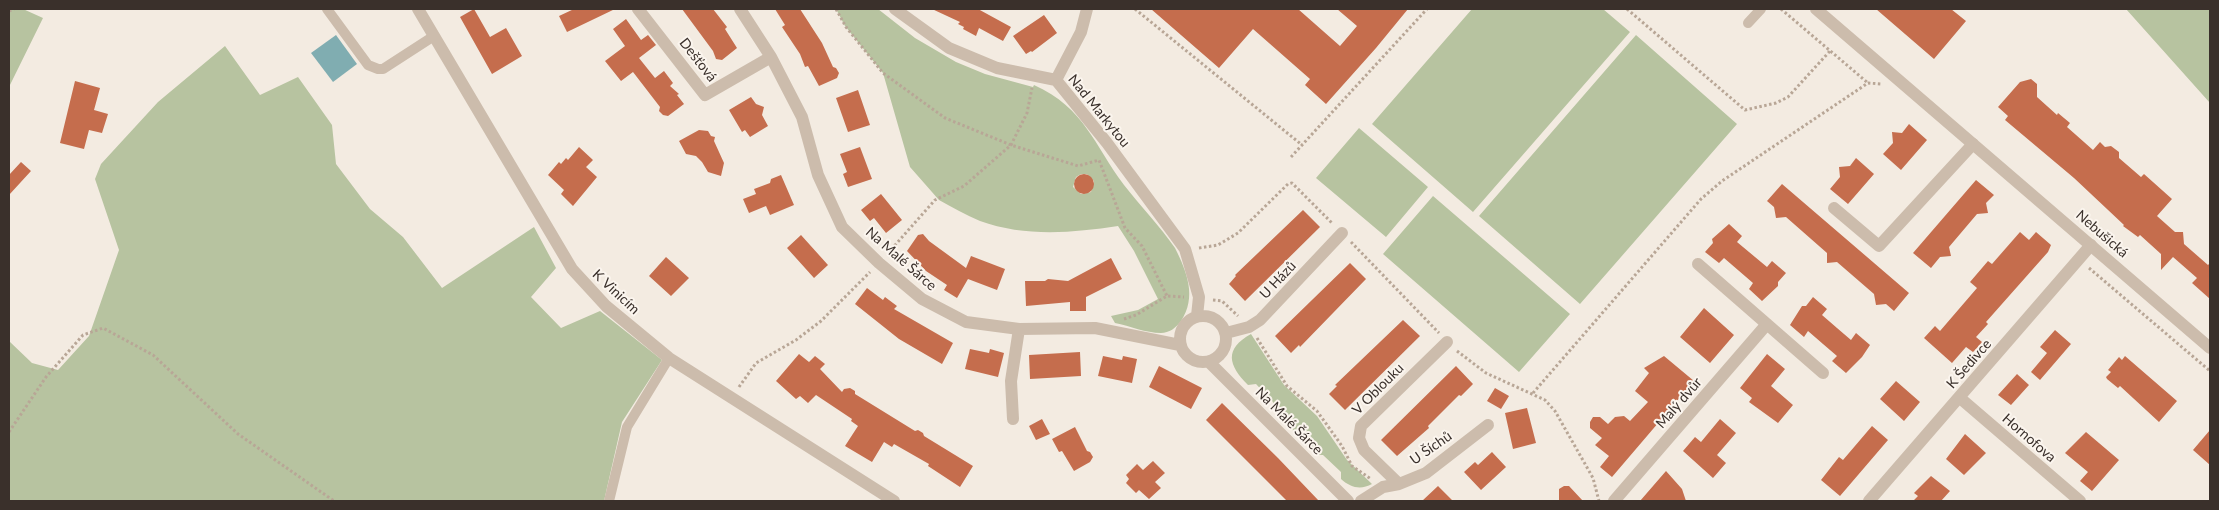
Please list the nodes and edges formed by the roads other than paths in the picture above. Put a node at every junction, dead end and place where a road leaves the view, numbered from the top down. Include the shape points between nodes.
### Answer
1 (327, 9) edge
2 (418, 9) edge
3 (638, 9) edge
4 (740, 9) edge
5 (895, 9) edge
6 (1086, 9) edge
7 (1761, 9) edge
8 (1816, 9) edge
9 (1748, 23) dead end
10 (434, 36) junction
11 (771, 57) junction
12 (1056, 80) junction
13 (1973, 144) junction
14 (1834, 208) dead end
15 (1342, 233) dead end
16 (2091, 245) junction
17 (1698, 264) dead end
18 (1197, 316) junction
19 (1767, 324) junction
20 (1019, 329) junction
21 (1226, 333) junction
22 (1447, 342) dead end
23 (1180, 345) junction
24 (2210, 348) edge
25 (670, 358) junction
26 (1209, 362) junction
27 (1823, 373) dead end
28 (1960, 398) junction
29 (1014, 419) dead end
30 (1488, 425) dead end
31 (1399, 484) junction
32 (609, 501) edge
33 (894, 501) edge
34 (1348, 501) edge
35 (1361, 501) edge
36 (1614, 501) edge
37 (1869, 501) edge
38 (2080, 501) edge

1 - 10 lane via 368,65 378,69 384,69
2 - 10 street, K Vinicím
3 - 11 street, Dešťová via 705,95
4 - 11 street, Na Malé Šárce
5 - 12 street, Nad Markytou via 949,48 996,68
6 - 12 street via 1081,32
7 - 9 lane
8 - 13 street, Nebušická
10 - 25 street, K Vinicím via 572,269 606,306
11 - 20 street, Na Malé Šárce via 802,117 818,175 842,227 879,264 922,299 966,322
12 - 18 street, Nad Markytou via 1108,143 1185,249 1199,297
13 - 14 street via 1879,246
13 - 16 street, Nebušická
15 - 21 street, U Házů via 1260,320 1249,327
16 - 24 street, Nebušická
16 - 28 street, K Šedivce
17 - 19 street
18 - 21 street via 1218,320
18 - 23 street via 1181,330
19 - 27 street
19 - 36 street, Malý dvůr
20 - 23 street, Na Malé Šárce via 1095,328
20 - 29 street via 1011,381
21 - 26 street via 1222,354
22 - 31 street, V Oblouku via 1361,426 1359,438 1364,450
23 - 26 street, Na Malé Šárce via 1195,361
25 - 32 lane via 627,427
25 - 33 street, K Vinicím
26 - 34 street, Na Malé Šárce
28 - 37 street, K Šedivce
28 - 38 street, Hornofova
30 - 31 street, U Šíchů via 1426,473
31 - 35 street, U Šíchů via 1383,487

